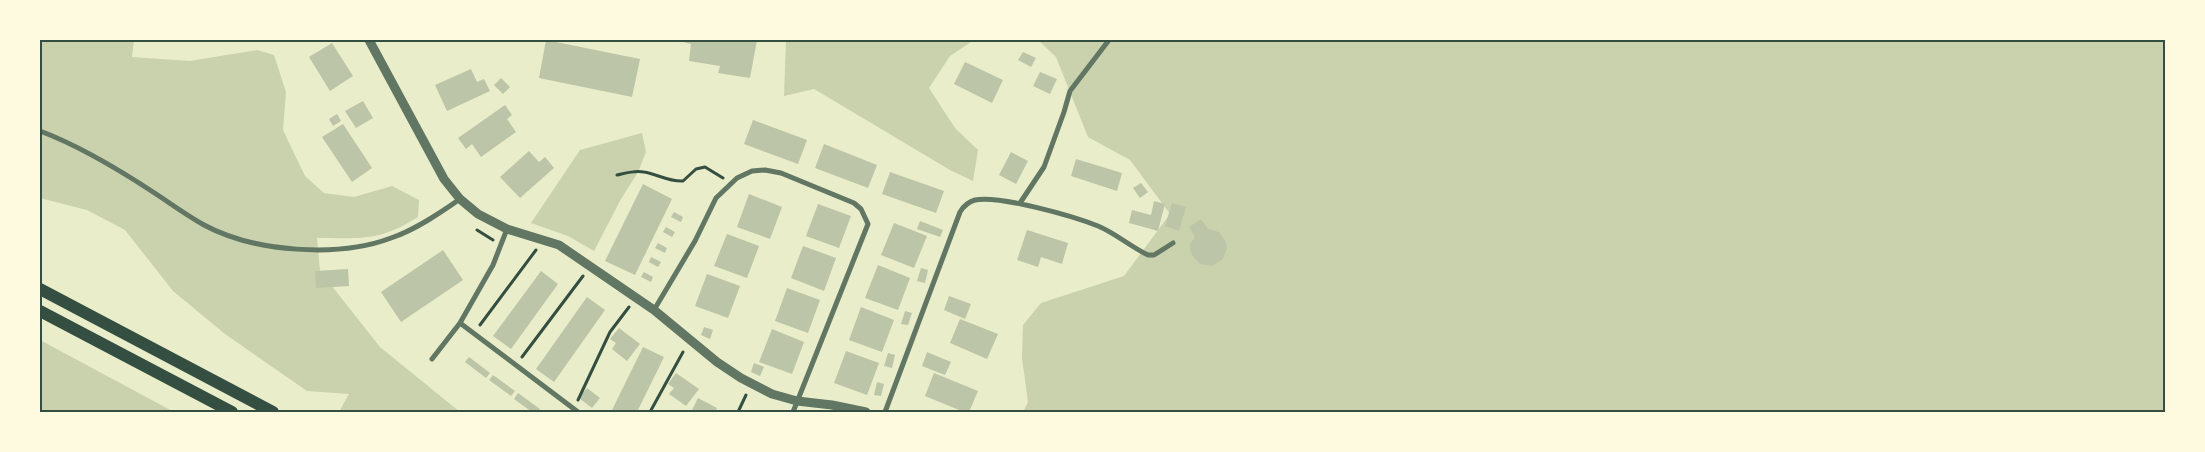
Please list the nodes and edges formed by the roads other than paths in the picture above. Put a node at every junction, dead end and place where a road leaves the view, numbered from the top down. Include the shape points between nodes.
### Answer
1 (369, 40) edge
2 (1109, 40) edge
3 (40, 131) edge
4 (460, 199) junction
5 (1020, 204) junction
6 (507, 229) junction
7 (1173, 243) dead end
8 (40, 290) edge
9 (654, 310) junction
10 (40, 311) edge
11 (460, 323) junction
12 (432, 359) dead end
13 (797, 401) junction
14 (576, 410) edge
15 (232, 412) edge
16 (273, 412) edge
17 (793, 412) edge
18 (866, 412) edge
19 (885, 412) edge

1 - 4 street via 444,179
2 - 5 street via 1070,91 1044,167
3 - 4 street via 63,139 120,171 204,225 249,242 310,249 374,244 394,238
4 - 6 street via 478,214
5 - 7 street via 1100,227 1148,255 1154,256
5 - 19 street via 974,200 964,206
6 - 9 street via 560,245
6 - 11 street via 493,265
8 - 16 main road
9 - 13 street via 716,362 741,378 772,394
9 - 13 street via 716,198 729,183 752,171 765,170 781,173 854,203 866,215 868,224
10 - 15 main road
11 - 12 street
11 - 14 street
13 - 17 street
13 - 18 street

